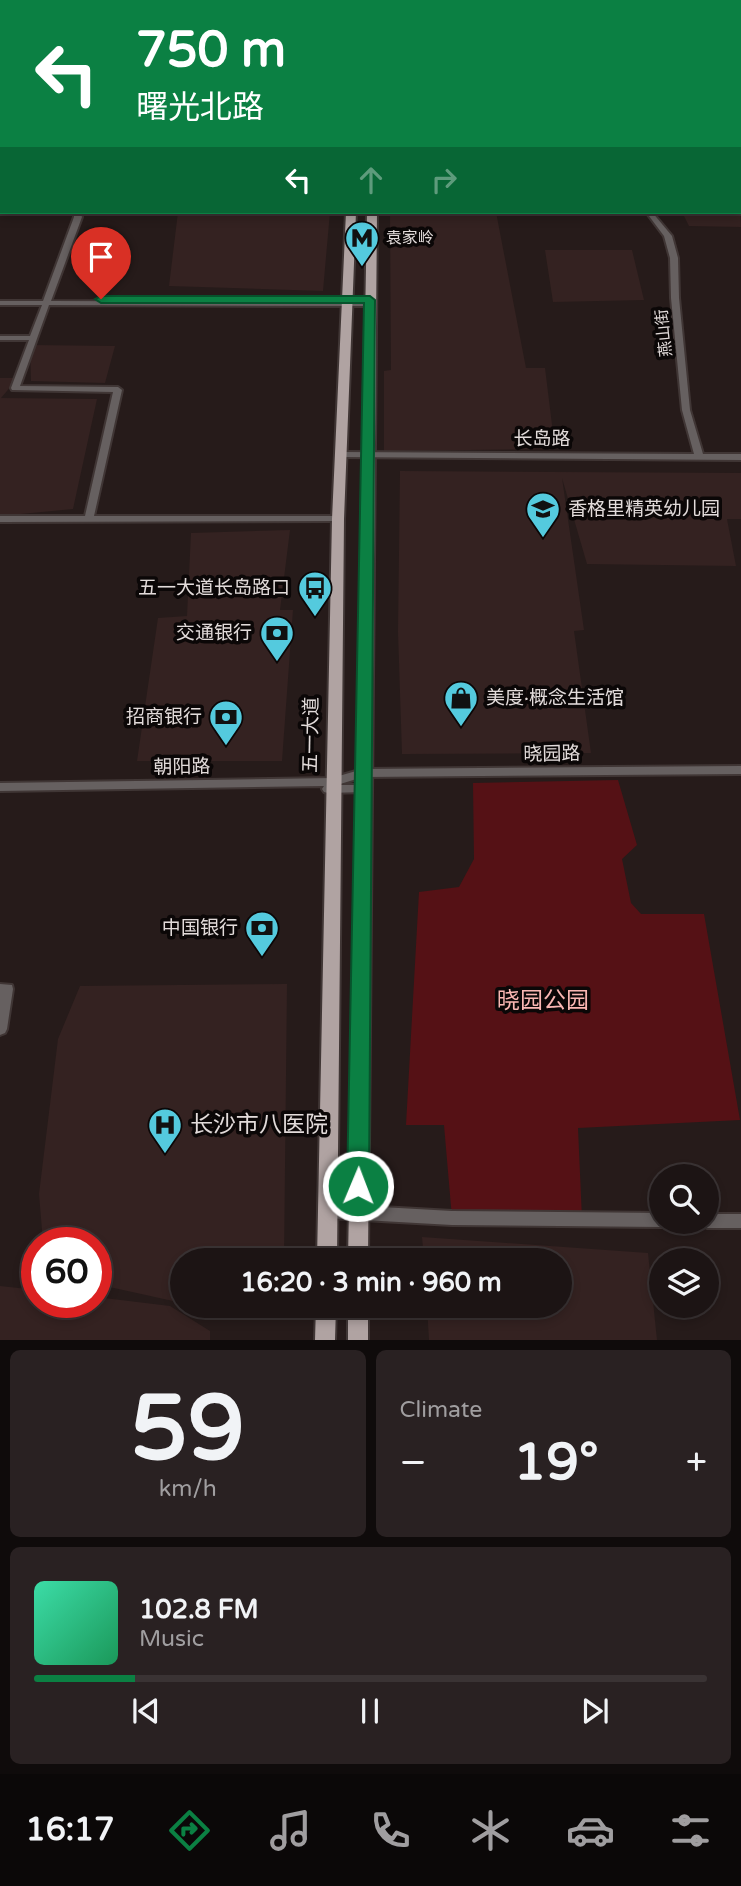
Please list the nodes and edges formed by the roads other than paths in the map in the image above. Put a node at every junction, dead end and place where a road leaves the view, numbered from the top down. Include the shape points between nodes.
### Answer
1 (77, 214) edge
2 (351, 214) edge
3 (372, 214) edge
4 (651, 214) edge
5 (0, 301) edge
6 (46, 301) junction
7 (348, 302) junction
8 (370, 302) junction
9 (0, 338) edge
10 (33, 338) junction
11 (342, 455) junction
12 (367, 455) junction
13 (699, 457) junction
14 (741, 457) edge
15 (0, 519) edge
16 (89, 519) junction
17 (338, 519) junction
18 (741, 770) edge
19 (363, 780) junction
20 (332, 785) junction
21 (0, 787) edge
22 (0, 794) edge
23 (0, 989) edge
24 (0, 1029) edge
25 (328, 1211) junction
26 (358, 1212) junction
27 (649, 1220) edge
28 (719, 1221) edge
29 (741, 1221) edge
30 (327, 1248) edge
31 (358, 1248) edge
32 (326, 1318) edge
33 (358, 1318) edge
34 (325, 1340) edge
35 (358, 1340) edge

1 - 6 street
2 - 7 main road, 五一大道
3 - 8 main road
4 - 13 street, 燕山街 via 668,236 674,258 686,410
5 - 6 street
6 - 7 street
6 - 10 street
7 - 8 street
7 - 11 main road, 五一大道
8 - 12 main road
9 - 10 street
10 - 16 street via 15,388 118,390
11 - 12 street, 长岛路
11 - 17 main road, 五一大道
12 - 13 street, 长岛路
12 - 19 main road
13 - 14 street, 长岛路
15 - 16 street
16 - 17 street
17 - 20 main road, 五一大道
18 - 19 street, 晓园路
19 - 20 street, 朝阳路
19 - 26 main road
20 - 21 street, 朝阳路
20 - 22 street, 朝阳路
20 - 25 main road, 五一大道
23 - 24 street via 7,989
25 - 26 street
25 - 30 main road, 五一大道
26 - 27 street
26 - 31 main road
28 - 29 street
32 - 34 main road
33 - 35 main road

